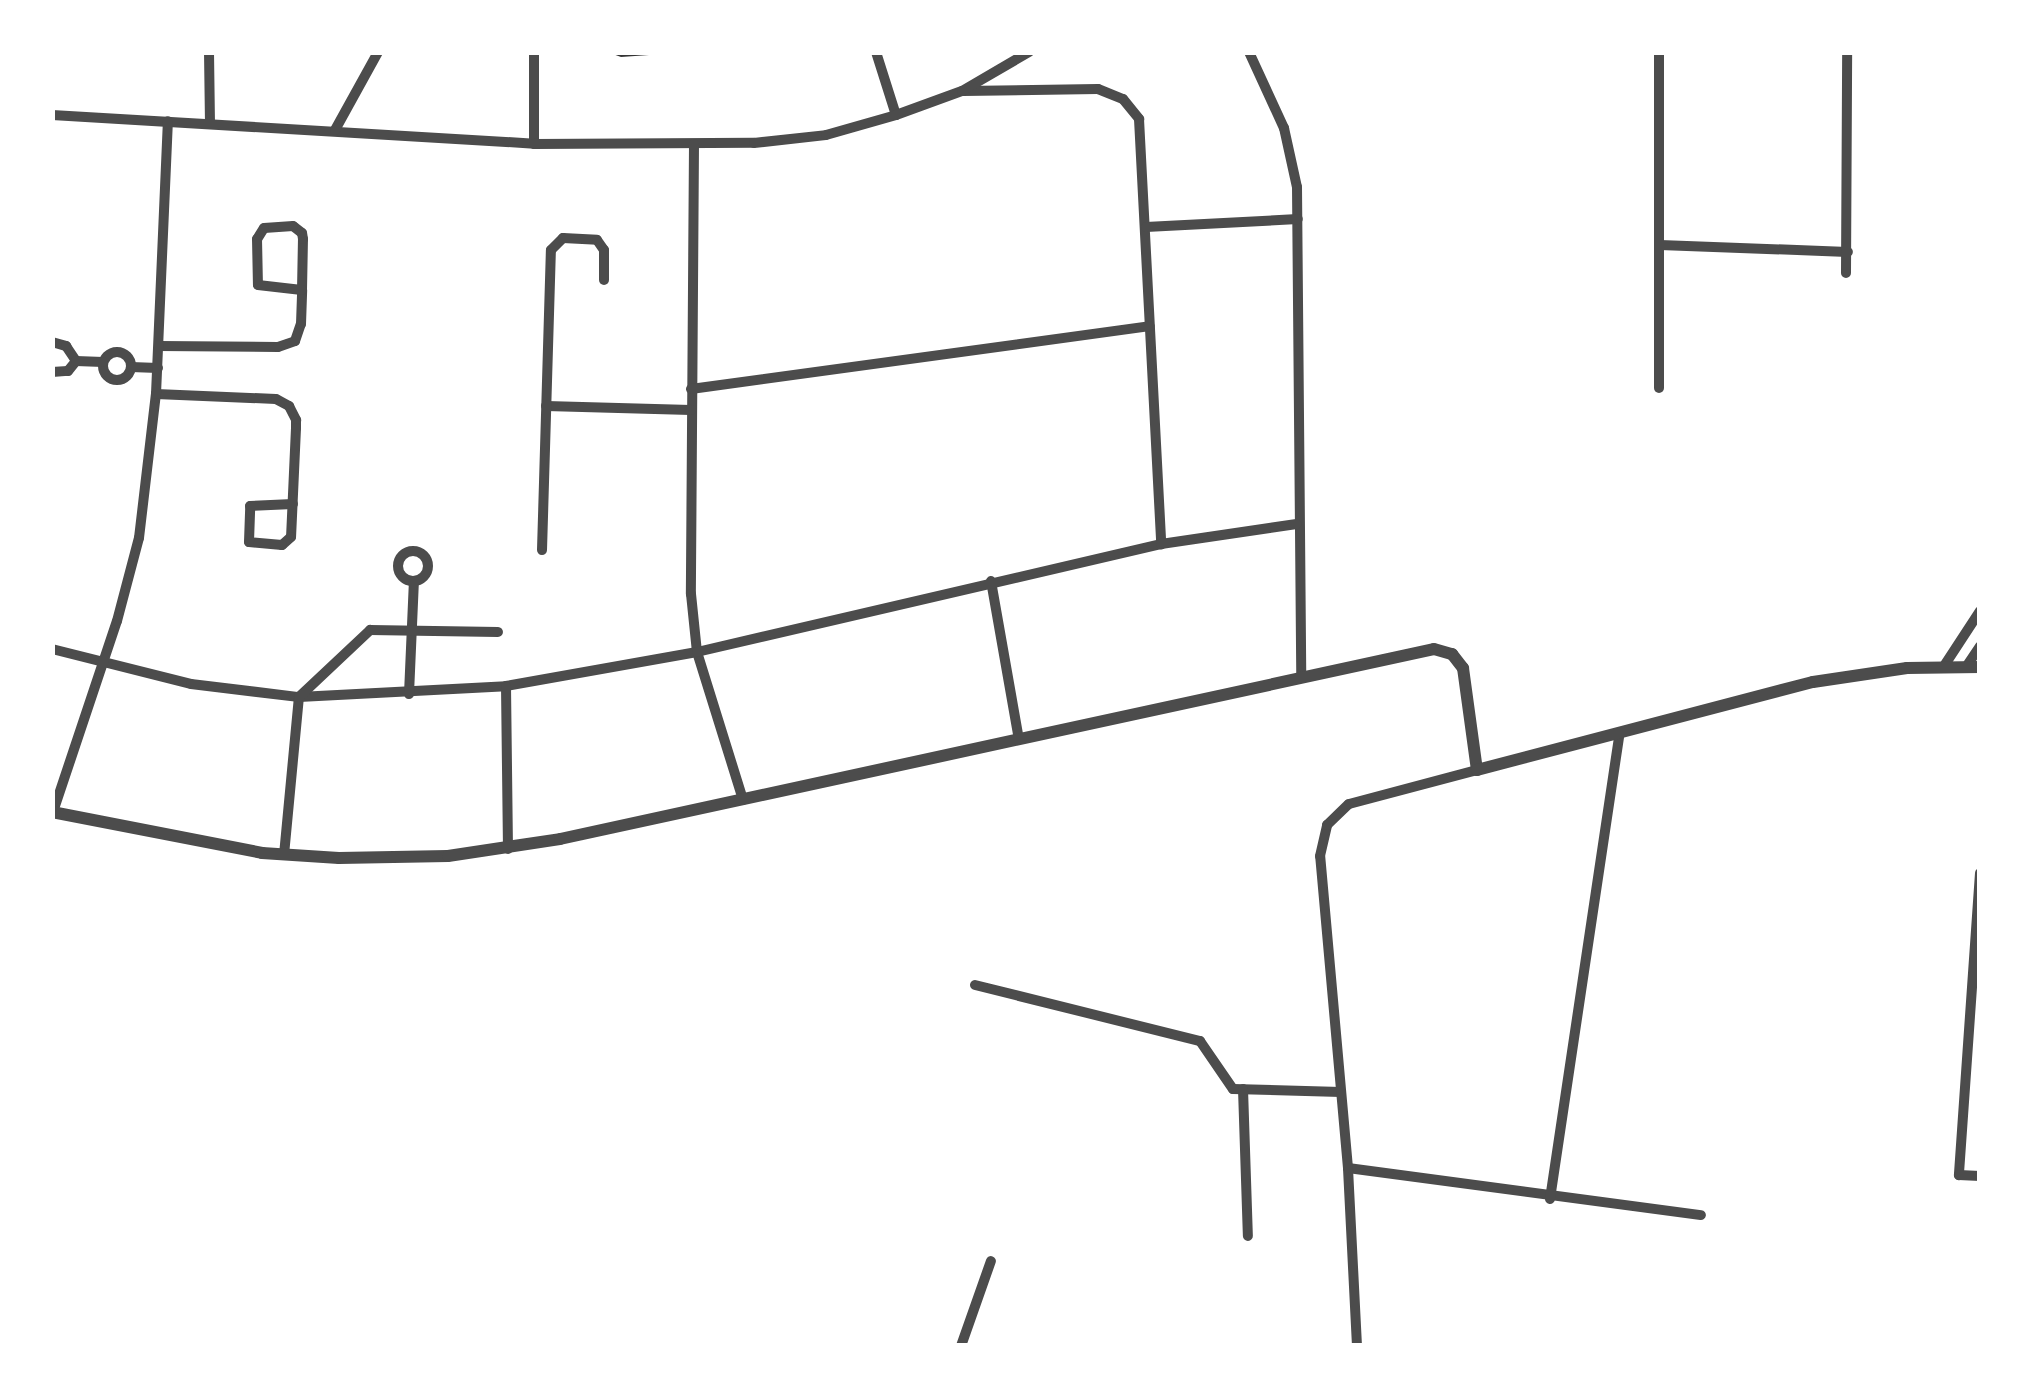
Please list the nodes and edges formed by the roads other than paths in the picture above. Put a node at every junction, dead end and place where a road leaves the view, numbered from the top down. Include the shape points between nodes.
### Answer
1 (209, 52) edge
2 (378, 52) edge
3 (534, 52) edge
4 (876, 52) edge
5 (1029, 52) edge
6 (1249, 52) edge
7 (1659, 52) edge
8 (1848, 52) edge
9 (962, 91) junction
10 (52, 115) edge
11 (896, 115) junction
12 (168, 121) junction
13 (210, 122) junction
14 (334, 130) junction
15 (534, 144) junction
16 (694, 144) junction
17 (1298, 218) junction
18 (1146, 227) junction
19 (1660, 245) junction
20 (1848, 252) junction
21 (1846, 273) dead end
22 (604, 280) dead end
23 (302, 290) junction
24 (1150, 326) junction
25 (52, 342) edge
26 (159, 346) junction
27 (76, 361) junction
28 (103, 362) junction
29 (131, 367) junction
30 (158, 368) junction
31 (52, 372) edge
32 (1659, 388) dead end
33 (691, 389) junction
34 (156, 394) junction
35 (546, 406) junction
36 (691, 410) junction
37 (292, 504) junction
38 (1296, 524) junction
39 (1161, 544) junction
40 (542, 550) dead end
41 (414, 581) dead end
42 (991, 581) junction
43 (1980, 611) edge
44 (412, 629) junction
45 (498, 632) dead end
46 (1980, 646) edge
47 (52, 648) edge
48 (696, 652) junction
49 (104, 662) junction
50 (1944, 666) junction
51 (1973, 667) edge
52 (1302, 675) junction
53 (506, 686) junction
54 (408, 694) junction
55 (299, 696) junction
56 (1618, 736) junction
57 (1019, 739) junction
58 (1477, 770) junction
59 (743, 800) junction
60 (53, 812) edge
61 (508, 849) junction
62 (284, 855) junction
63 (1980, 872) edge
64 (975, 986) dead end
65 (1243, 1089) junction
66 (1341, 1092) junction
67 (1348, 1168) junction
68 (1980, 1176) edge
69 (1550, 1199) junction
70 (1701, 1215) dead end
71 (1248, 1236) dead end
72 (991, 1260) dead end
73 (961, 1346) edge
74 (1358, 1346) edge

1 - 13 street
2 - 14 street
3 - 15 street
4 - 11 street
5 - 9 street
6 - 17 street via 1284,128
7 - 19 street
8 - 20 street
9 - 11 street
9 - 18 street via 1098,90 1122,99 1143,131
10 - 12 street
11 - 16 street via 790,141
12 - 13 street
12 - 26 street
13 - 14 street
14 - 15 street
15 - 16 street
16 - 33 street
17 - 18 street
17 - 38 street
18 - 24 street
19 - 20 street
19 - 32 street
20 - 21 street
22 - 35 street via 604,250 597,240 563,238 550,250
23 - 23 street via 300,230 264,228 257,239 258,285
23 - 26 street via 301,330 290,344
24 - 33 street
24 - 39 street
25 - 27 street via 70,349
26 - 30 street
27 - 28 street
27 - 31 street via 68,371
28 - 29 street via 119,352
28 - 29 street via 112,379
29 - 30 street
30 - 34 street
33 - 36 street
34 - 37 street via 276,399 289,406 296,420
34 - 49 street via 139,538
35 - 36 street
35 - 40 street
36 - 48 street
37 - 37 street via 288,543 249,542 250,506
38 - 39 street
38 - 52 street
39 - 42 street
41 - 44 street
42 - 48 street
42 - 57 street
43 - 50 street
44 - 45 street
44 - 54 street
44 - 55 street via 361,635
46 - 51 street
47 - 49 street
48 - 53 street
48 - 59 street
49 - 55 street via 191,684
49 - 60 street
50 - 51 street
50 - 56 street via 1812,682
52 - 57 street
52 - 58 street via 1434,649 1452,654 1463,668
53 - 54 street
53 - 61 street
54 - 55 street
55 - 62 street
56 - 58 street
56 - 69 street
57 - 59 street
58 - 66 street via 1349,804 1327,824 1320,856
59 - 61 street
60 - 62 street
61 - 62 street via 393,858
63 - 68 street via 1959,1175
64 - 65 street via 1200,1041 1233,1088
65 - 66 street
65 - 71 street
66 - 67 street
67 - 69 street
67 - 74 street
69 - 70 street
72 - 73 street

